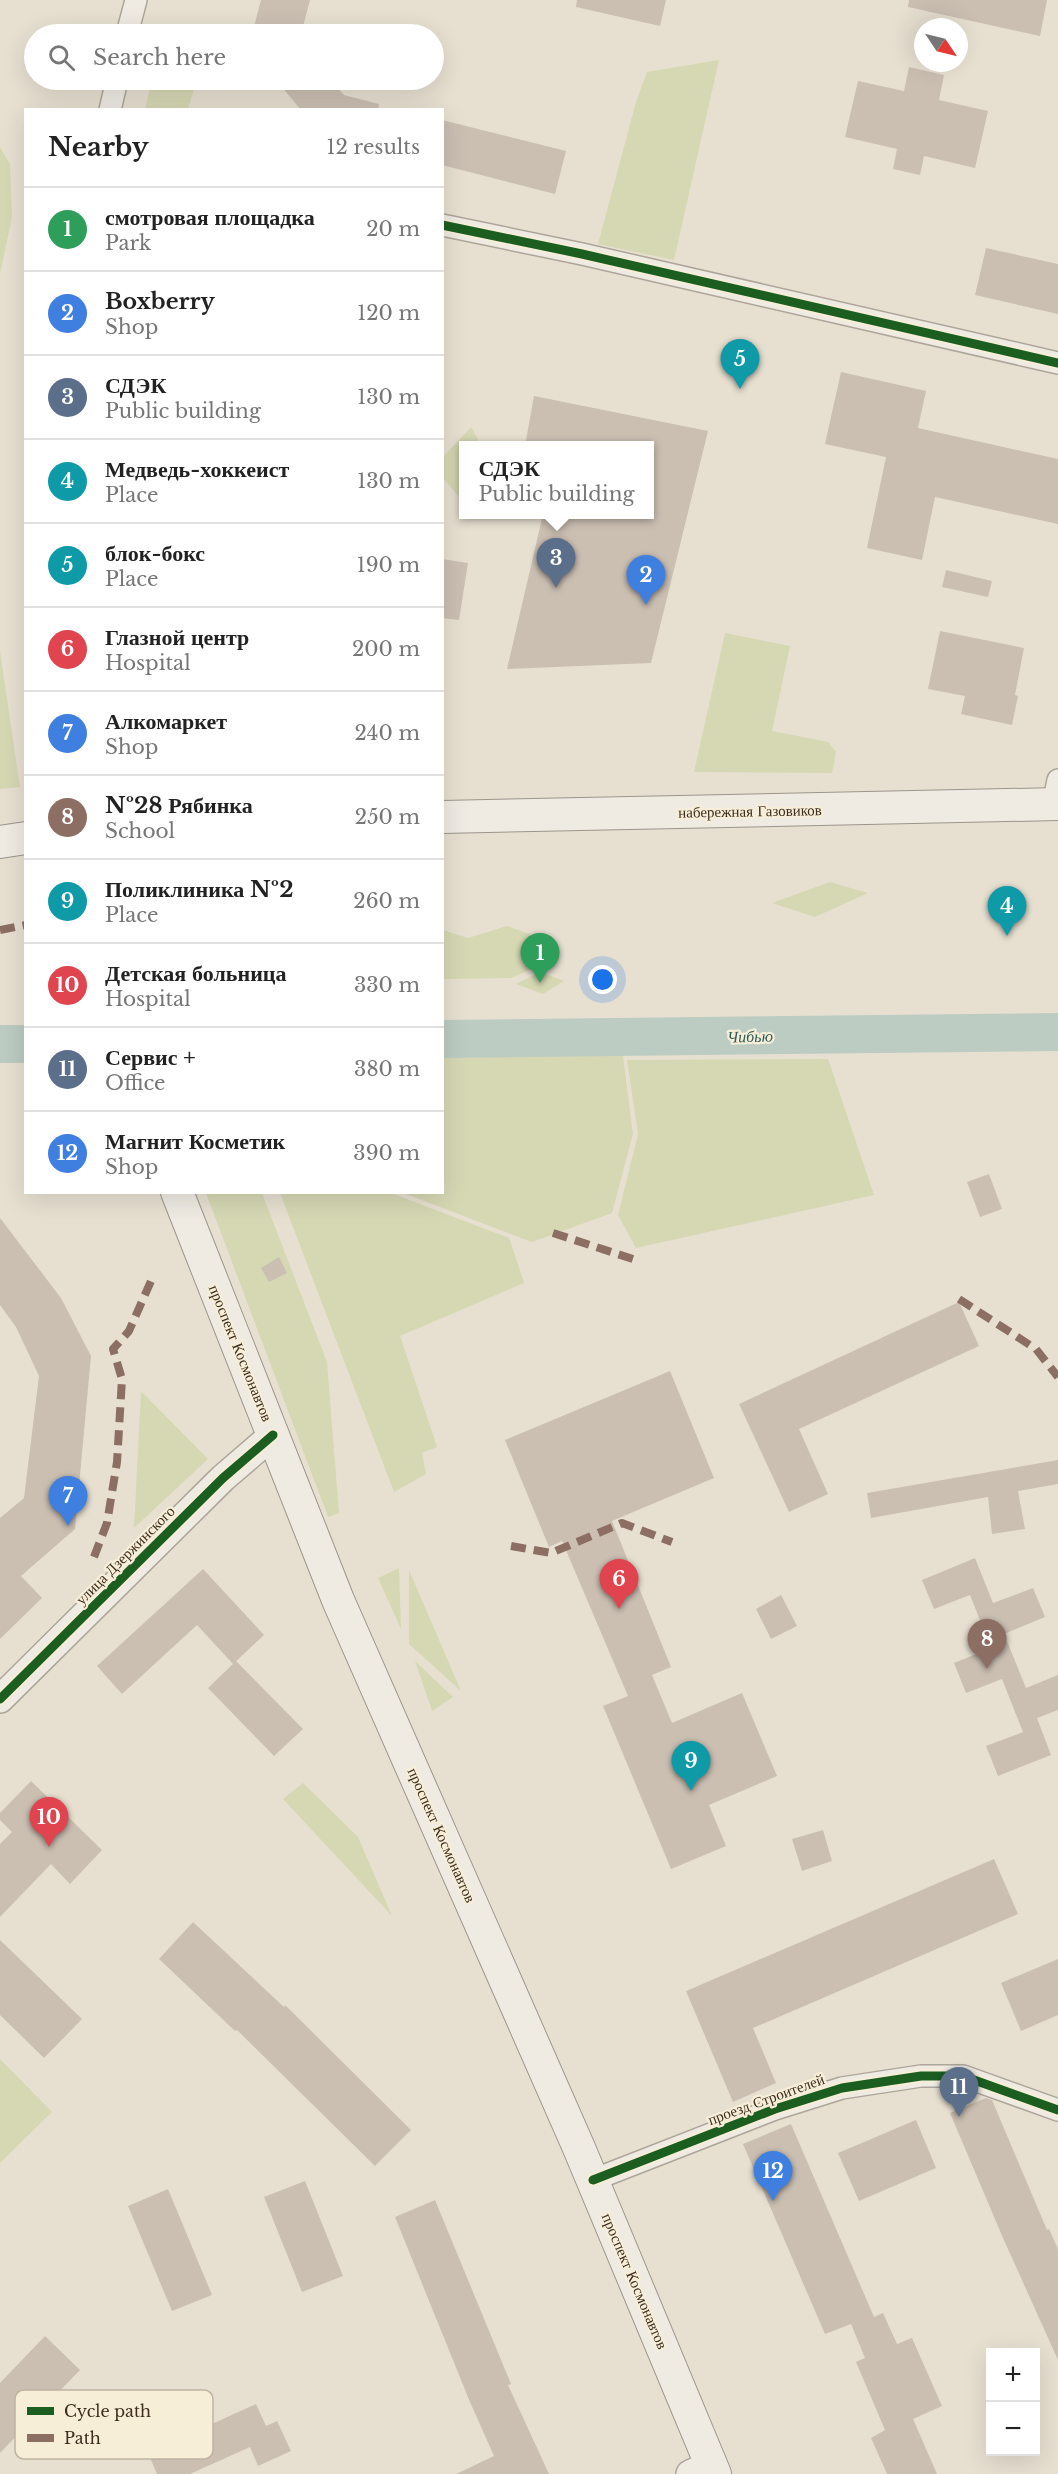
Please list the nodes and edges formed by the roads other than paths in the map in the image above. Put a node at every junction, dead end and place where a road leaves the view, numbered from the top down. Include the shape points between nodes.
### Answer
1 (136, 0) edge
2 (130, 24) edge
3 (115, 90) edge
4 (110, 108) edge
5 (444, 225) edge
6 (1058, 363) edge
7 (1056, 796) edge
8 (444, 817) edge
9 (24, 838) edge
10 (0, 842) edge
11 (178, 1194) edge
12 (273, 1435) junction
13 (2, 1694) edge
14 (1058, 2110) edge
15 (593, 2180) junction
16 (706, 2471) edge

1 - 2 street
3 - 4 street
5 - 6 street
7 - 8 main road, набережная Газовиков
9 - 10 main road
11 - 12 main road, проспект Космонавтов
12 - 13 street, улица Дзержинского via 223,1478
12 - 15 main road, проспект Космонавтов via 338,1600
14 - 15 street, проезд Строителей via 963,2076 921,2076 842,2088 775,2109
15 - 16 main road, проспект Космонавтов

